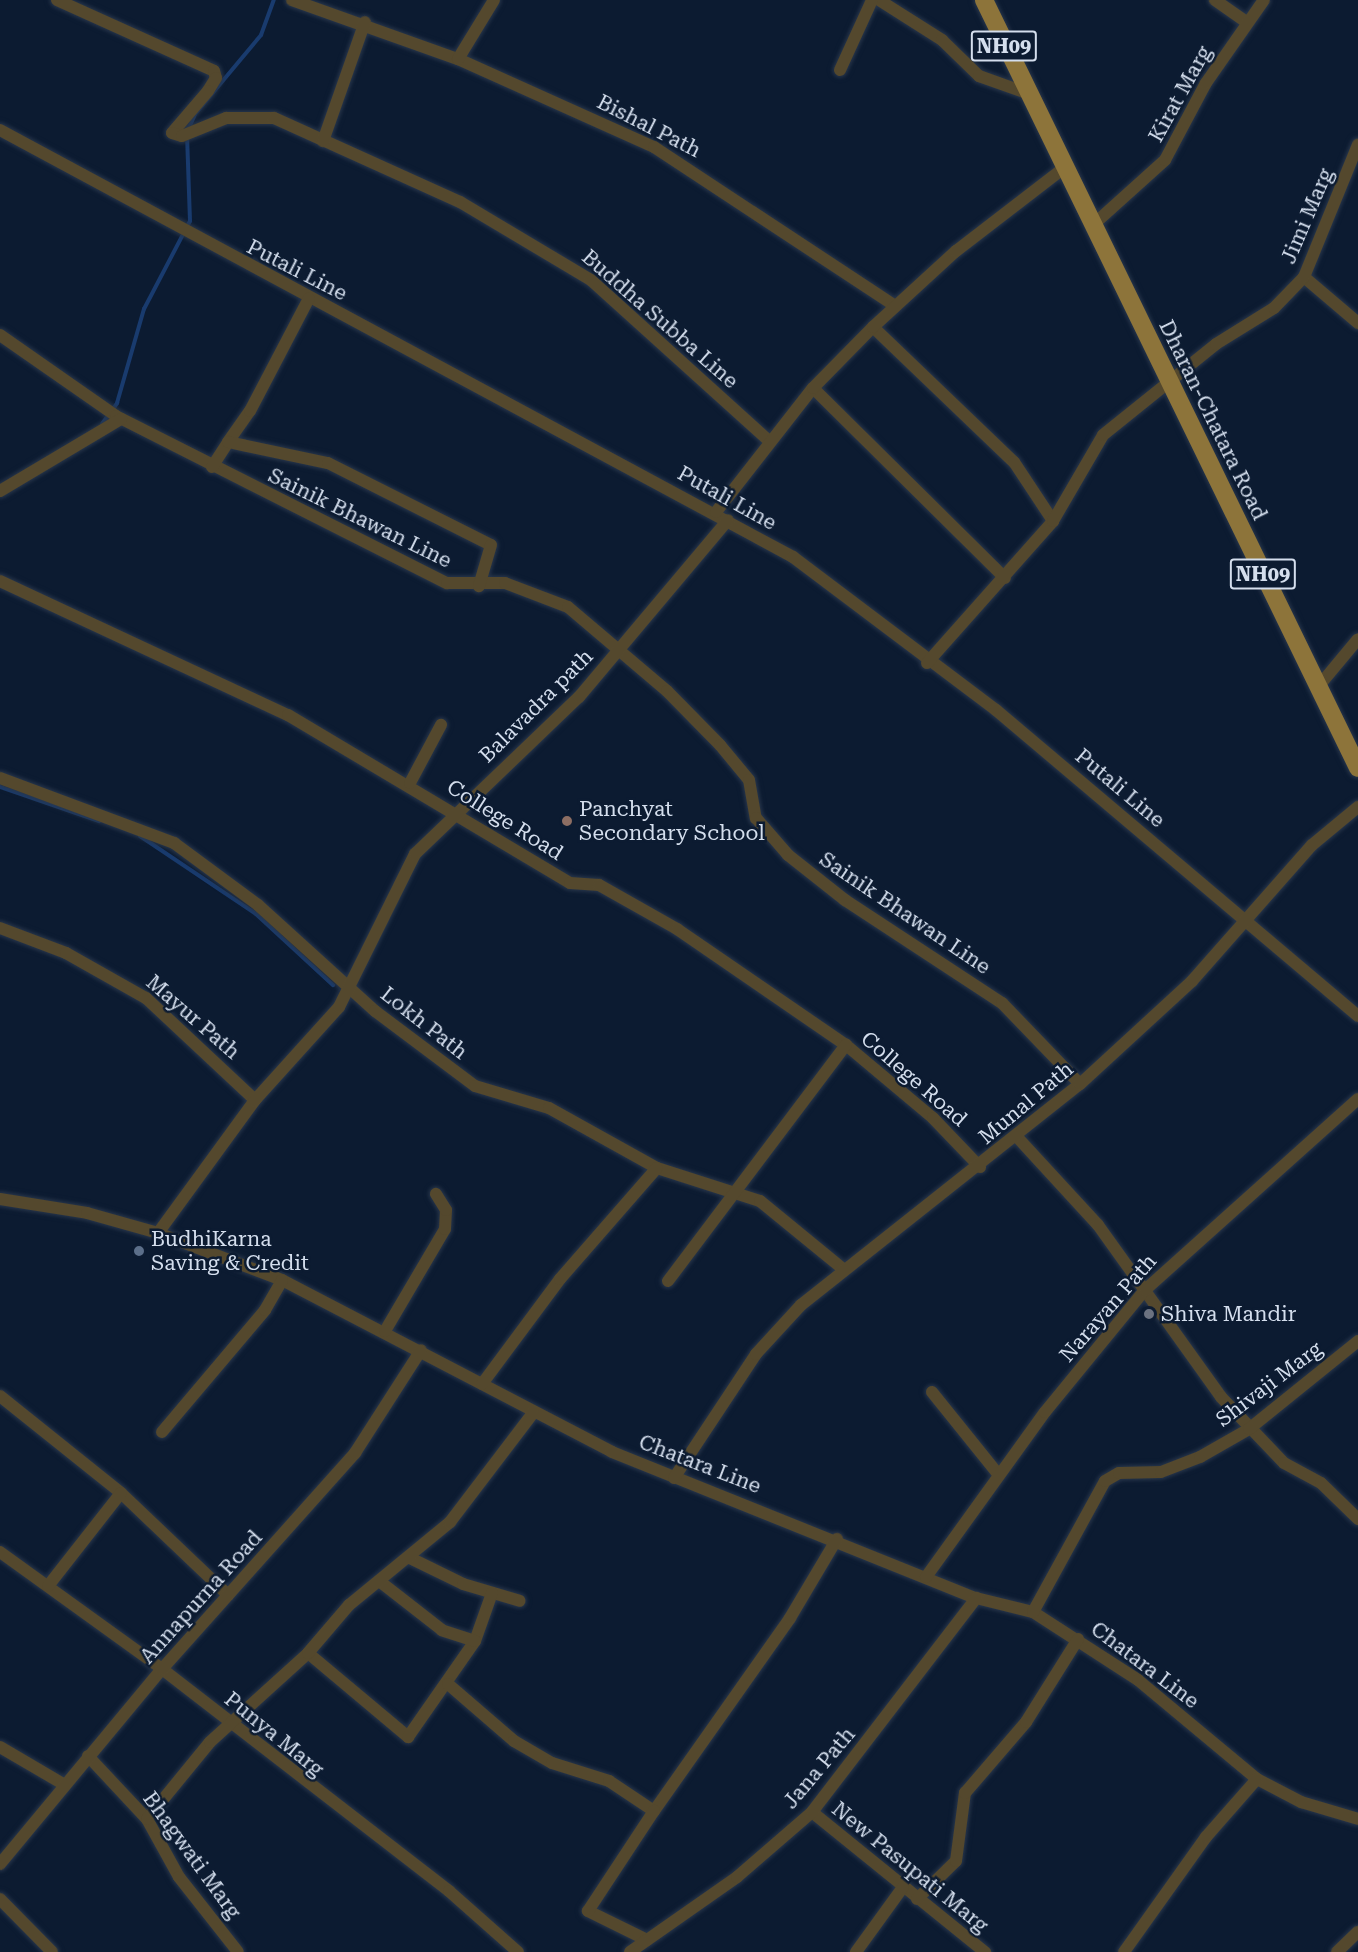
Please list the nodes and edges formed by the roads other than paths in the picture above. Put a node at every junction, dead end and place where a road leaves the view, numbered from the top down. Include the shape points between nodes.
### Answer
1 (57, 0) edge
2 (292, 0) edge
3 (494, 0) edge
4 (872, 0) edge
5 (879, 0) edge
6 (984, 0) edge
7 (1215, 0) edge
8 (1264, 0) edge
9 (365, 22) junction
10 (1246, 22) junction
11 (458, 59) junction
12 (840, 70) dead end
13 (1024, 92) junction
14 (0, 130) edge
15 (322, 141) junction
16 (1358, 145) edge
17 (1065, 168) junction
18 (1094, 224) junction
19 (1304, 277) junction
20 (309, 298) junction
21 (895, 306) junction
22 (1358, 323) edge
23 (873, 327) junction
24 (0, 335) edge
25 (1168, 380) junction
26 (813, 388) junction
27 (118, 417) junction
28 (228, 442) junction
29 (770, 442) junction
30 (212, 467) junction
31 (0, 491) edge
32 (716, 512) junction
33 (728, 520) junction
34 (1053, 521) junction
35 (1005, 578) junction
36 (0, 582) edge
37 (479, 586) junction
38 (1358, 639) edge
39 (619, 650) junction
40 (927, 663) junction
41 (1318, 687) junction
42 (441, 725) dead end
43 (1358, 768) edge
44 (0, 778) edge
45 (411, 783) junction
46 (1358, 807) edge
47 (454, 811) junction
48 (1246, 919) junction
49 (0, 928) edge
50 (349, 989) junction
51 (1358, 1016) edge
52 (846, 1044) junction
53 (1080, 1084) junction
54 (1358, 1099) edge
55 (255, 1100) junction
56 (1018, 1138) junction
57 (980, 1167) junction
58 (657, 1168) junction
59 (734, 1192) junction
60 (436, 1194) dead end
61 (0, 1198) edge
62 (158, 1233) junction
63 (842, 1268) junction
64 (282, 1280) junction
65 (668, 1281) dead end
66 (1145, 1290) junction
67 (385, 1331) junction
68 (1358, 1341) edge
69 (421, 1350) junction
70 (482, 1384) junction
71 (932, 1392) dead end
72 (0, 1396) edge
73 (533, 1413) junction
74 (1249, 1429) junction
75 (162, 1432) dead end
76 (998, 1474) junction
77 (674, 1479) junction
78 (121, 1493) junction
79 (1358, 1519) edge
80 (837, 1539) junction
81 (0, 1552) edge
82 (410, 1558) junction
83 (926, 1577) junction
84 (379, 1581) junction
85 (48, 1586) junction
86 (492, 1593) junction
87 (228, 1595) junction
88 (976, 1598) junction
89 (520, 1601) dead end
90 (1033, 1612) junction
91 (1078, 1639) junction
92 (475, 1641) junction
93 (308, 1653) junction
94 (162, 1669) junction
95 (448, 1684) junction
96 (231, 1724) junction
97 (0, 1747) edge
98 (88, 1756) junction
99 (1257, 1779) junction
100 (63, 1785) junction
101 (654, 1810) junction
102 (812, 1812) junction
103 (147, 1819) junction
104 (1358, 1819) edge
105 (0, 1864) edge
106 (903, 1887) junction
107 (0, 1899) edge
108 (917, 1899) junction
109 (1358, 1932) edge
110 (647, 1940) junction
111 (52, 1952) edge
112 (238, 1952) edge
113 (518, 1952) edge
114 (630, 1952) edge
115 (856, 1952) edge
116 (985, 1952) edge
117 (1124, 1952) edge
118 (1337, 1952) edge

1 - 15 street, Buddha Subba Line via 214,71 216,78 208,91 172,133 182,136 198,128 252,116 292,124
2 - 9 street, Bishal Path
3 - 11 street
4 - 12 street
5 - 13 street via 942,40 980,76
6 - 13 main road, NH09
7 - 10 street
8 - 10 street, Kirat Marg
9 - 11 street, Bishal Path
9 - 15 street
10 - 18 street, Kirat Marg via 1165,160
11 - 21 street, Bishal Path via 654,147 721,186
13 - 17 main road, Dharan-Chatara Road / NH09
14 - 20 street, Putali Line
15 - 29 street, Buddha Subba Line via 460,202 570,265
16 - 19 street, Jimi Marg
17 - 18 main road, Dharan-Chatara Road / NH09
17 - 21 street
18 - 25 main road, Dharan-Chatara Road / NH09
19 - 22 street
19 - 25 street, Jimi Marg via 1274,308
20 - 28 street via 250,411
20 - 32 street, Putali Line
21 - 23 street
23 - 26 street
23 - 34 street via 1014,462
24 - 27 street, Sainik Bhawan Line
25 - 34 street, Jimi Marg via 1103,435
25 - 41 main road, Dharan-Chatara Road / NH09
26 - 29 street
26 - 35 street
27 - 30 street, Sainik Bhawan Line
27 - 31 street
28 - 30 street
28 - 37 street via 328,463 486,541 491,550
29 - 32 street
30 - 37 street, Sainik Bhawan Line via 447,583
32 - 33 street, Putali Line
33 - 39 street, Balavadra path
33 - 40 street, Putali Line via 793,557
34 - 35 street, Jimi Marg
35 - 40 street, Jimi Marg
36 - 45 street, College Road via 288,715
37 - 39 street, Sainik Bhawan Line via 505,583 535,591 568,607
38 - 41 street
39 - 47 street, Balavadra path via 534,740
39 - 53 street, Sainik Bhawan Line via 735,762 749,780 756,818 788,855 845,900 1002,1003
40 - 48 street, Putali Line via 996,710
41 - 43 main road, Dharan-Chatara Road / NH09
42 - 45 street
44 - 50 street, Lokh Path via 174,843 258,905
45 - 47 street, College Road
46 - 48 street, Munal Path via 1312,845
47 - 50 street, Balavadra path via 415,854
47 - 52 street, College Road via 570,883 599,885 677,929
48 - 51 street, Putali Line
48 - 53 street, Munal Path via 1192,981
49 - 55 street, Mayur Path via 66,953 146,998
50 - 55 street, Balavadra path via 317,1036
50 - 58 street, Lokh Path via 476,1086 549,1108
52 - 57 street, College Road via 933,1118
52 - 59 street
53 - 56 street, Munal Path
54 - 66 street, Narayan Path
55 - 62 street, Balavadra path
56 - 57 street, Munal Path
56 - 66 street via 1053,1182 1098,1225
57 - 63 street, Munal Path
58 - 59 street, Lokh Path
58 - 70 street via 560,1279
59 - 63 street, Lokh Path via 790,1221
59 - 65 street
60 - 67 street via 446,1210 445,1230
61 - 62 street, Chatara Line via 87,1213
62 - 64 street, Chatara Line
63 - 77 street, Munal Path via 756,1354
64 - 67 street, Chatara Line
64 - 75 street via 265,1310
66 - 74 street
66 - 76 street, Narayan Path
67 - 69 street, Chatara Line
68 - 74 street, Shivaji Marg
69 - 70 street, Chatara Line
69 - 87 street, Annapurna Road via 355,1453
70 - 73 street, Chatara Line
71 - 76 street
72 - 78 street
73 - 77 street, Chatara Line
73 - 82 street via 450,1522
74 - 79 street
74 - 90 street, Shivaji Marg via 1161,1472 1119,1473 1105,1481
76 - 83 street, Narayan Path
77 - 80 street, Chatara Line
78 - 85 street
78 - 87 street
80 - 83 street, Chatara Line
80 - 101 street via 790,1618
81 - 85 street, Punya Marg
82 - 84 street
82 - 86 street
83 - 88 street, Chatara Line
84 - 92 street via 442,1630
84 - 93 street via 349,1605
85 - 94 street, Punya Marg
86 - 89 street
86 - 92 street
87 - 94 street, Annapurna Road
88 - 90 street, Chatara Line
88 - 102 street, Jana Path
90 - 91 street, Chatara Line
91 - 99 street, Chatara Line via 1138,1680
91 - 108 street via 1026,1722 966,1793 956,1861
92 - 95 street
93 - 95 street via 408,1737
93 - 96 street
94 - 96 street, Punya Marg
94 - 98 street, Annapurna Road
95 - 101 street via 514,1741 552,1763 609,1781
96 - 103 street
96 - 113 street, Punya Marg via 449,1891
97 - 100 street
98 - 100 street, Annapurna Road
98 - 103 street, Bhagwati Marg
99 - 104 street, Chatara Line via 1301,1802
99 - 117 street via 1199,1845
100 - 105 street, Annapurna Road
101 - 110 street via 588,1911
102 - 106 street, New Pasupati Marg
102 - 110 street, Jana Path via 737,1877
103 - 112 street, Bhagwati Marg via 179,1877
106 - 108 street, New Pasupati Marg
106 - 115 street
107 - 111 street
108 - 116 street, New Pasupati Marg
109 - 118 street
110 - 114 street, Jana Path

